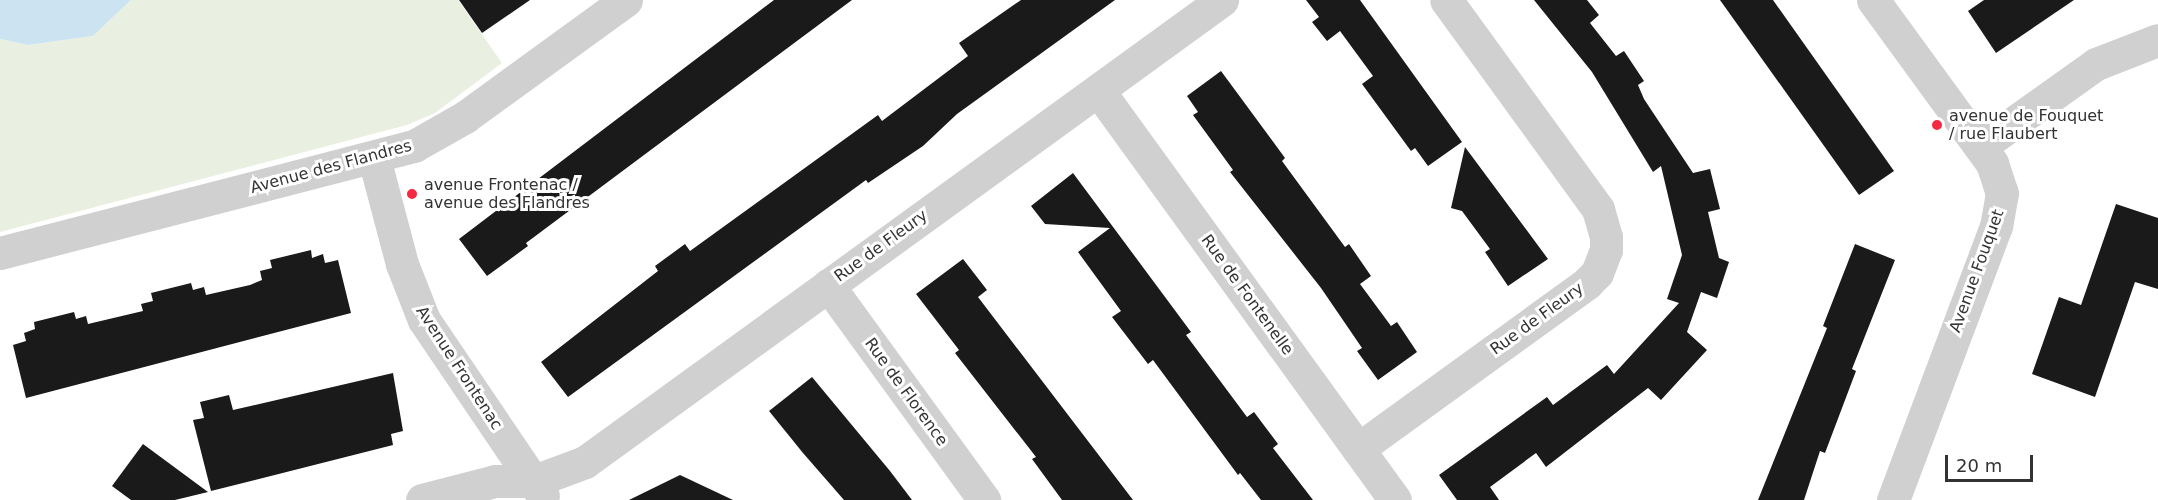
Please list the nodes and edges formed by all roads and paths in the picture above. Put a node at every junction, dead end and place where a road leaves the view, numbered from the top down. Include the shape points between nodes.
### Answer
1 (626, 0) edge
2 (1222, 0) edge
3 (1446, 0) edge
4 (1873, 0) edge
5 (2158, 40) edge
6 (1098, 90) junction
7 (1981, 146) junction
8 (374, 158) junction
9 (0, 253) edge
10 (828, 285) junction
11 (1358, 449) junction
12 (540, 491) edge
13 (422, 500) edge
14 (984, 500) edge
15 (1395, 500) edge
16 (1893, 500) edge

1 - 8 street, Avenue des Flandres via 447,129 414,146
2 - 6 street, Rue de Fleury
3 - 11 street, Rue de Fleury via 1598,209 1606,250 1597,273 1587,283
4 - 7 street, Avenue Fouquet
5 - 7 street via 2086,70
6 - 10 street, Rue de Fleury
6 - 11 street, Rue de Fontenelle
7 - 16 street, Avenue Fouquet via 1999,176 2001,210
8 - 9 street, Avenue des Flandres
8 - 12 street, Avenue Frontenac via 402,264 424,320
10 - 12 street, Rue de Fleury
10 - 14 street, Rue de Florence
11 - 15 street, Rue de Fontenelle
12 - 13 street via 495,481

